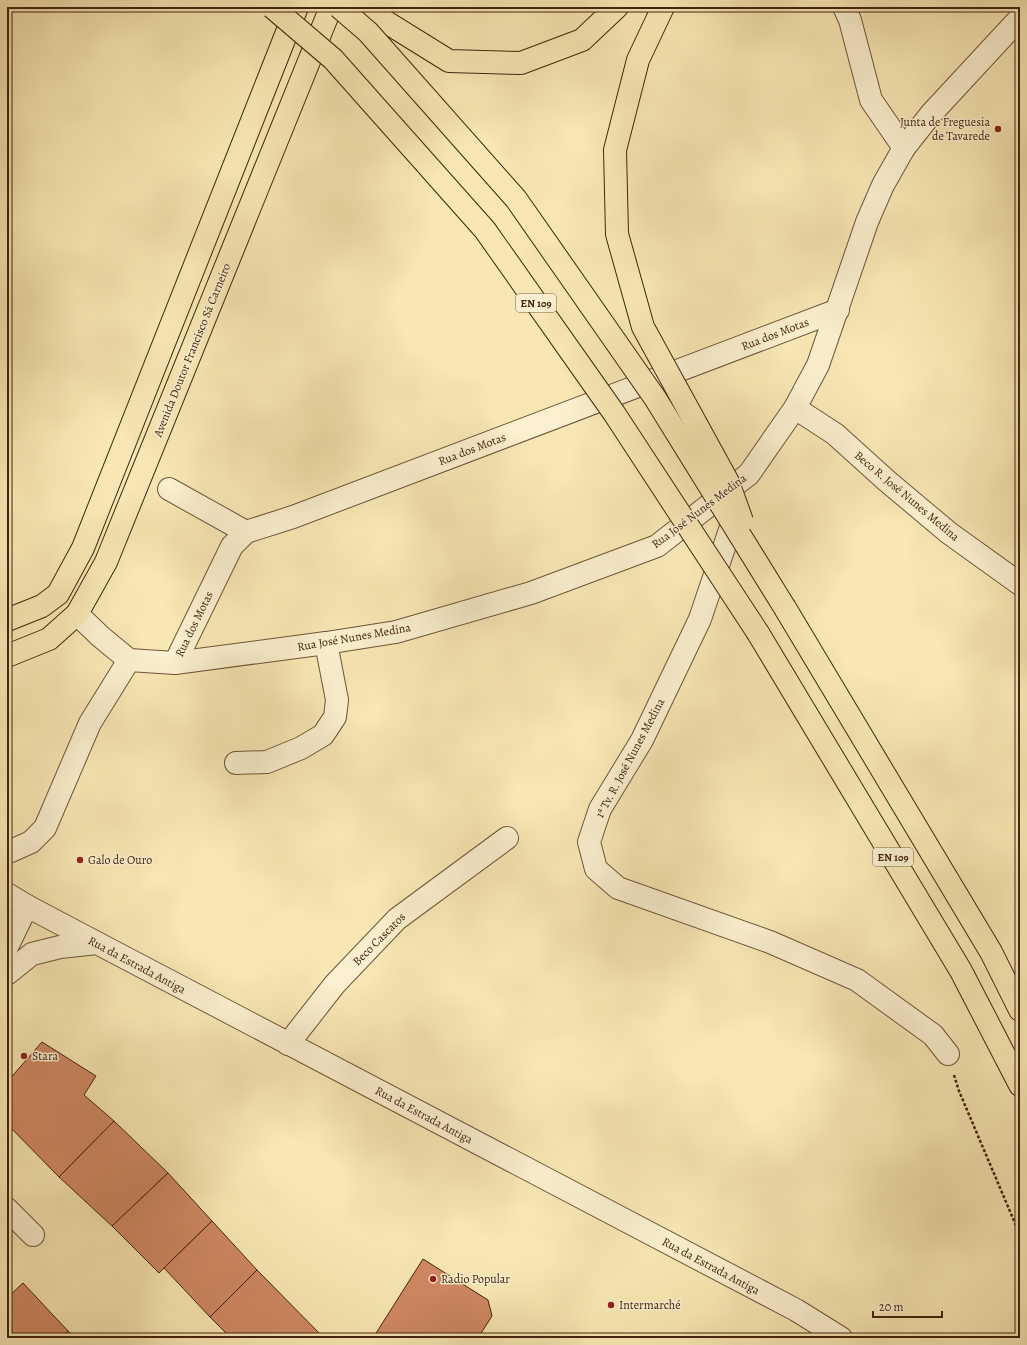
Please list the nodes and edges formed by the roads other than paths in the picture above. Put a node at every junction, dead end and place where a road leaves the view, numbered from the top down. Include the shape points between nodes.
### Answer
1 (272, 7) edge
2 (297, 7) edge
3 (331, 7) edge
4 (339, 7) edge
5 (362, 7) edge
6 (617, 7) edge
7 (663, 7) edge
8 (844, 7) edge
9 (1020, 18) edge
10 (904, 148) junction
11 (838, 310) junction
12 (795, 408) junction
13 (749, 474) junction
14 (169, 488) dead end
15 (246, 532) junction
16 (755, 560) junction
17 (1020, 584) edge
18 (77, 614) junction
19 (7, 620) edge
20 (326, 643) junction
21 (7, 656) edge
22 (129, 660) junction
23 (176, 662) junction
24 (236, 762) dead end
25 (507, 838) dead end
26 (7, 851) edge
27 (7, 894) edge
28 (27, 906) junction
29 (96, 943) junction
30 (7, 947) edge
31 (7, 974) edge
32 (1020, 1010) edge
33 (288, 1044) junction
34 (948, 1054) road end
35 (1020, 1085) edge
36 (7, 1209) edge
37 (34, 1235) dead end
38 (841, 1338) edge

1 - 35 main road, EN 109, bridge via 332,59 485,230 614,413 758,633 961,971
2 - 19 main road via 83,548 58,594 42,606
3 - 18 main road, Avenida Doutor Francisco Sá Carneiro via 106,562
4 - 16 main road, EN 109, bridge via 368,32 516,199 655,398
5 - 6 main road via 449,61 521,63 582,40
7 - 16 main road, bridge via 638,60 614,150 617,234 643,327 728,482
8 - 10 street via 850,20 871,100
9 - 10 street, Rua José Nunes Medina via 931,114
10 - 11 street, Rua José Nunes Medina via 883,185 867,222
11 - 12 street, Rua José Nunes Medina via 818,365
11 - 15 street, Rua dos Motas via 293,517
12 - 13 street, Rua José Nunes Medina
12 - 17 street, Beco R. José Nunes Medina via 835,434 949,533
13 - 20 street, Rua José Nunes Medina via 657,546 531,593 396,632
13 - 34 street, 1ª Tv. R. José Nunes Medina via 700,619 642,740 600,809 589,842 596,869 618,888 770,942 857,980 933,1035
14 - 15 street
15 - 23 street, Rua dos Motas via 232,546
16 - 32 main road, EN 109, bridge via 991,952
18 - 21 main road, Avenida Doutor Francisco Sá Carneiro via 49,638
18 - 22 street
20 - 23 street, Rua José Nunes Medina
20 - 24 street via 337,700 335,716 322,735 301,748 267,762
22 - 23 street, Rua José Nunes Medina
22 - 26 street via 90,723 45,828 31,842
25 - 33 street, Beco Cascatos via 397,919 335,984
27 - 28 street, Rua da Estrada Antiga
28 - 29 street, Rua da Estrada Antiga
28 - 30 street
29 - 31 street via 60,947 32,954
29 - 33 street, Rua da Estrada Antiga
33 - 38 street, Rua da Estrada Antiga via 796,1310
36 - 37 street

